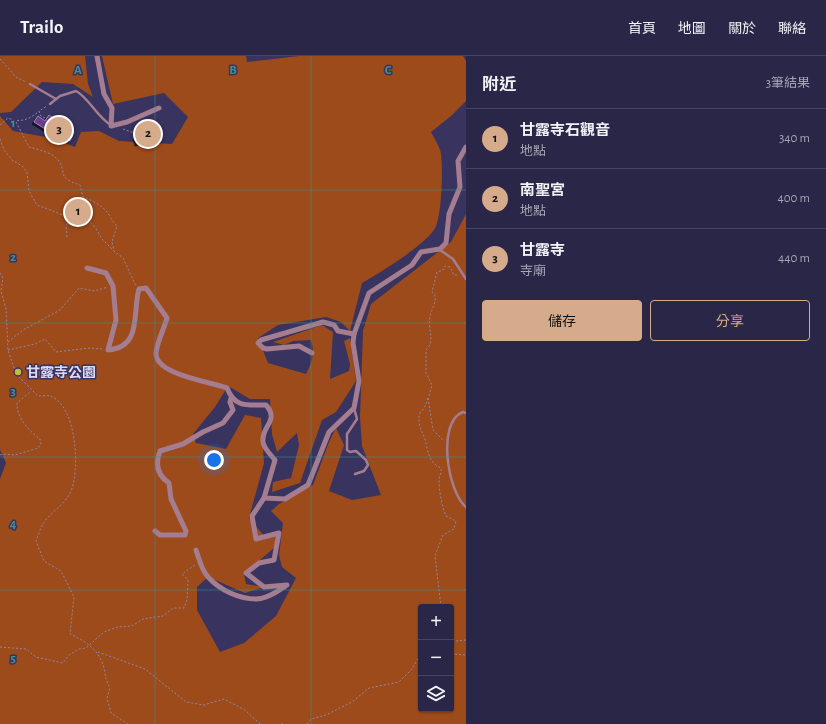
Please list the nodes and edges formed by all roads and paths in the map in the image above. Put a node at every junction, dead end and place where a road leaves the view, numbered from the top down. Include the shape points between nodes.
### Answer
1 (97, 56) edge
2 (0, 59) edge
3 (30, 84) joint
4 (56, 99) junction
5 (50, 104) joint
6 (159, 108) dead end
7 (39, 112) junction
8 (45, 118) dead end
9 (16, 122) junction
10 (0, 125) edge
11 (111, 126) junction
12 (122, 128) dead end
13 (134, 133) dead end
14 (0, 139) edge
15 (466, 147) edge
16 (84, 217) junction
17 (67, 236) dead end
18 (440, 249) junction
19 (114, 251) junction
20 (87, 268) dead end
21 (0, 273) edge
22 (463, 275) junction
23 (466, 279) edge
24 (113, 286) junction
25 (137, 294) junction
26 (354, 334) junction
27 (7, 342) junction
28 (8, 350) junction
29 (108, 350) junction
30 (312, 353) dead end
31 (32, 390) junction
32 (231, 398) junction
33 (428, 398) junction
34 (354, 408) junction
35 (466, 413) edge
36 (447, 443) junction
37 (0, 455) edge
38 (355, 474) dead end
39 (264, 498) junction
40 (466, 507) edge
41 (155, 531) dead end
42 (196, 550) dead end
43 (200, 561) junction
44 (441, 604) edge
45 (466, 640) edge
46 (456, 641) dead end
47 (89, 645) junction
48 (0, 646) edge
49 (98, 651) junction
50 (454, 654) edge
51 (466, 655) edge
52 (418, 659) edge
53 (128, 724) edge
54 (260, 724) edge
55 (281, 724) edge
56 (283, 724) edge
57 (307, 724) edge

1 - 11 street via 104,94 112,108
2 - 3 path via 16,77
3 - 4 lane
4 - 5 lane
4 - 11 lane via 76,90
5 - 7 path
6 - 11 street
7 - 8 path via 40,116
7 - 9 path via 27,120
9 - 10 path via 8,118
9 - 19 path via 29,147 52,155 59,161 63,176 70,182 80,185 83,197 106,211 117,226 112,242
12 - 13 path
14 - 16 path via 12,160 27,172 28,191 37,205 63,215 83,210
15 - 18 street via 458,162 460,187 449,214 446,243
16 - 17 path via 66,225
16 - 19 path
18 - 22 lane via 453,259
18 - 26 street via 421,252 412,265 369,293
19 - 25 path via 123,258 135,283
20 - 24 street via 106,273
21 - 27 path via 3,278 1,291 6,309
22 - 23 lane
22 - 33 path via 454,275 450,267 445,266 437,272 432,292 436,303 430,316 431,339 426,350 426,373 432,385
24 - 27 path via 94,291 79,288 60,310 23,330
24 - 29 street via 116,320
25 - 29 street via 132,333 119,349
25 - 32 street via 139,289 146,288 167,318 156,353 160,365 194,380 215,383 227,388
26 - 30 street via 338,331 334,325 323,322 258,343 268,349 299,346
26 - 34 street via 353,343 360,381
27 - 28 path
28 - 29 path via 36,344 45,339 56,352 89,348
28 - 31 path via 16,374
31 - 37 path via 17,403 16,411 40,439 41,444 38,448 15,455
31 - 47 path via 38,396 50,396 60,402 72,426 75,478 70,493 43,524 36,541 44,561 61,571 74,598 70,634
32 - 39 street via 239,404 266,405 271,410 272,418 263,435 263,442 275,460
32 - 41 street via 233,410 223,423 183,444 160,451 157,467 161,478 169,483 171,499 186,531 185,535 160,535
33 - 36 path via 433,430
33 - 44 path via 420,413 421,432 426,443 426,451 434,465 441,468 439,479 443,509 446,516 456,520 454,529 443,535 435,556
34 - 38 lane via 357,419 347,434 347,450 356,451 368,465 364,472
34 - 39 street via 329,432 308,485 285,500
35 - 36 lane via 458,413 449,428
36 - 40 lane via 453,486
39 - 43 street via 252,516 256,539 280,533 274,560 259,562 246,573 264,587 287,585 274,594 257,599 241,596 224,591 208,577
42 - 43 street
43 - 47 path via 182,574 188,580 184,608 173,608 163,616 144,619 132,626 104,632
45 - 46 path
47 - 48 path via 62,663 36,657 26,649
47 - 49 path
49 - 53 path via 104,676 110,688 107,698 110,713
49 - 54 path via 145,669 186,702 204,705 224,699 245,710
50 - 51 path
52 - 57 path via 399,682 369,688 352,702 326,715 311,719
55 - 56 path

